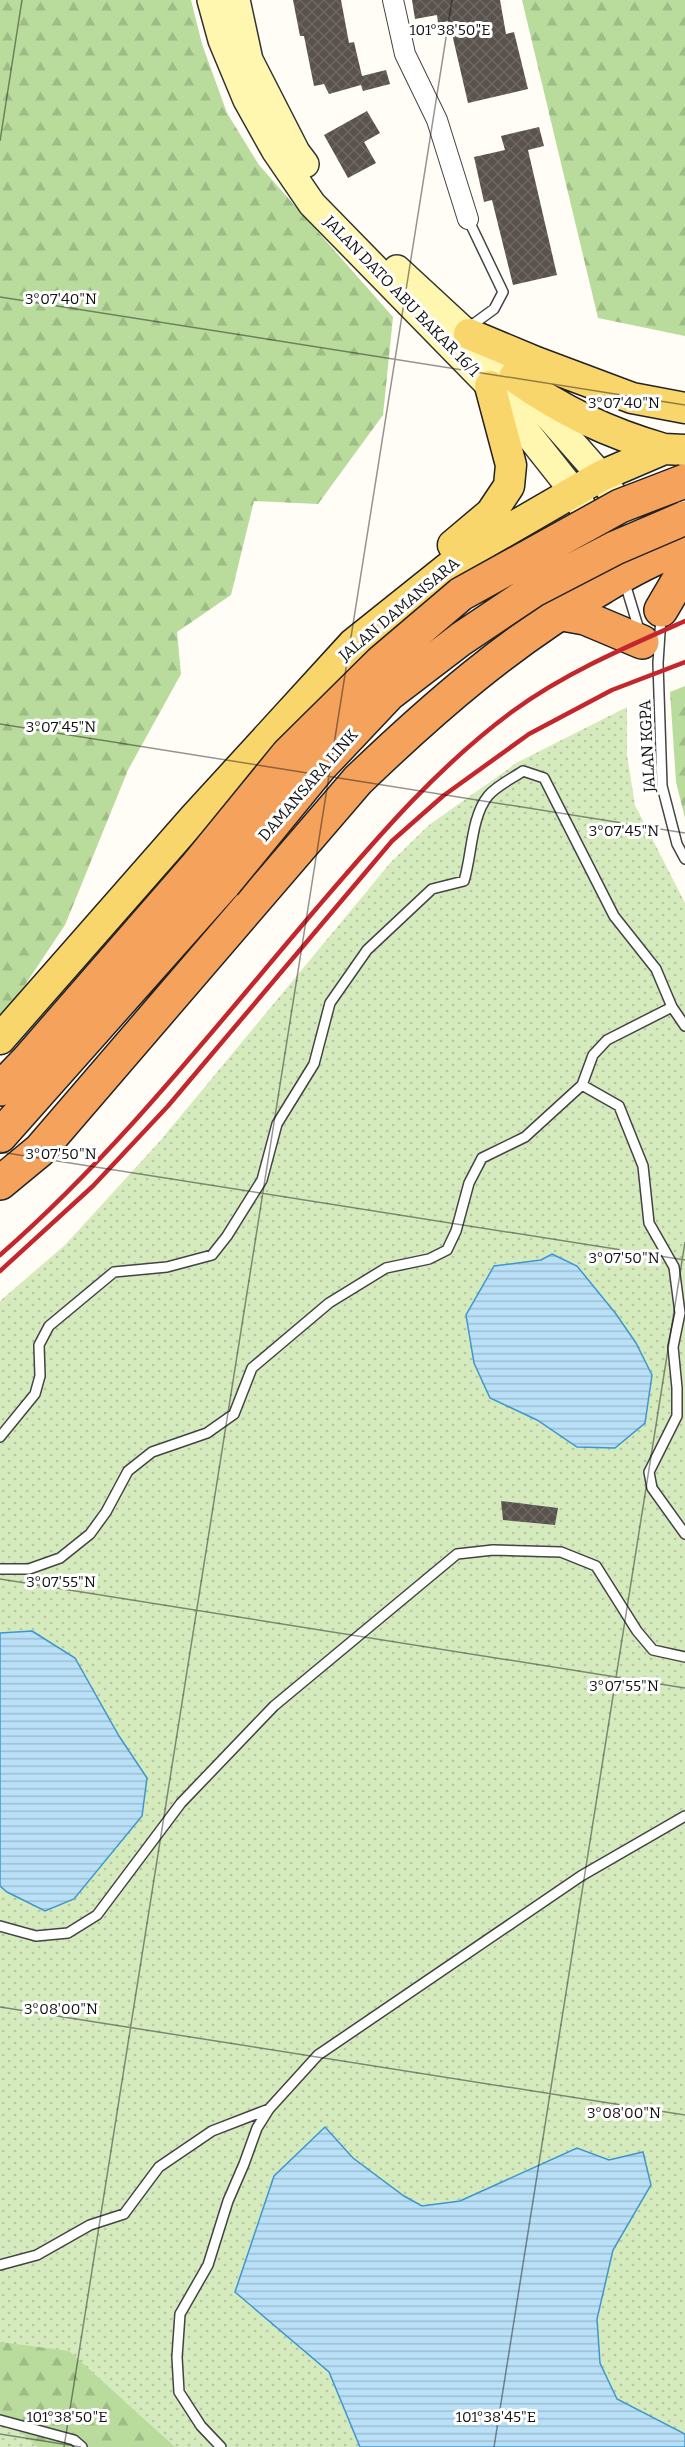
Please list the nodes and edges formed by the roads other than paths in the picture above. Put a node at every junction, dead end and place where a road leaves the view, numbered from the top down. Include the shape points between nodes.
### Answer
1 (211, 0) edge
2 (236, 0) edge
3 (393, 0) edge
4 (468, 219) joint
5 (467, 332) junction
6 (502, 382) junction
7 (685, 408) edge
8 (685, 428) edge
9 (674, 450) edge
10 (601, 476) junction
11 (685, 481) edge
12 (574, 492) junction
13 (685, 518) edge
14 (685, 547) edge
15 (622, 575) junction
16 (663, 579) edge
17 (557, 613) junction
18 (650, 652) junction
19 (194, 818) junction
20 (685, 859) edge
21 (672, 1007) junction
22 (685, 1026) edge
23 (0, 1039) edge
24 (582, 1085) junction
25 (0, 1089) edge
26 (0, 1136) edge
27 (0, 1184) edge
28 (0, 1437) edge
29 (685, 1534) edge
30 (0, 1569) edge
31 (685, 1657) edge
32 (685, 1816) edge
33 (0, 1926) edge
34 (269, 2109) junction
35 (0, 2265) edge
36 (0, 2420) edge
37 (82, 2447) edge
38 (220, 2447) edge

1 - 6 main road, JALAN DATO ABU BAKAR 16/1 via 222,40 247,100 312,204
2 - 5 main road, JALAN DATO ABU BAKAR 16/1 via 249,60 296,152 360,234
3 - 4 street via 405,54 437,120
4 - 5 lane via 503,292 494,309
5 - 6 main road, JALAN DATO ABU BAKAR 16/1
5 - 7 main road via 632,398
6 - 9 main road via 624,438
6 - 10 main road, JALAN DATO ABU BAKAR 16/1
6 - 12 main road, JALAN DATO ABU BAKAR 16/1
6 - 19 main road via 511,465 509,486 491,513 349,630
8 - 9 main road via 680,429
9 - 10 main road, JALAN DAMANSARA
10 - 12 main road, JALAN DAMANSARA
10 - 16 main road, JALAN DATO ABU BAKAR 16/1
11 - 25 highway, DAMANSARA LINK, bridge via 620,506 461,594 381,662 288,754 200,862
12 - 15 main road, JALAN DATO ABU BAKAR 16/1
12 - 19 main road, JALAN DAMANSARA via 463,556 353,644
13 - 26 highway, DAMANSARA LINK, bridge via 615,548 534,590 389,694 319,768 224,885
14 - 16 highway
15 - 16 highway
15 - 17 highway
15 - 18 lane, JALAN KGPA
16 - 18 lane, JALAN KGPA via 661,633
17 - 18 highway via 585,618
17 - 27 highway via 461,686 358,780 40,1150
18 - 20 lane, JALAN KGPA via 662,786 677,844
19 - 23 main road, JALAN DAMANSARA
21 - 22 lane
21 - 24 lane via 607,1040 593,1055
21 - 28 lane via 656,969 614,916 544,778 523,771 489,796 474,828 464,881 432,889 367,950 330,1003 314,1064 277,1124 262,1180 227,1236 212,1255 167,1267 114,1272 49,1326 39,1345 40,1376 34,1394
24 - 29 lane via 619,1106 643,1166 648,1223 674,1267 680,1313 673,1347 677,1416 649,1472 652,1488
24 - 30 lane via 525,1137 482,1158 469,1183 447,1250 429,1259 386,1268 329,1302 252,1368 234,1414 207,1433 152,1452 128,1471 90,1534 60,1558 29,1569
31 - 33 lane via 653,1650 636,1631 596,1566 561,1552 493,1550 457,1554 274,1706 181,1803 97,1915 68,1933 36,1936
32 - 34 lane via 581,1876 318,2055
34 - 35 lane via 212,2131 159,2168 124,2214 90,2225 37,2255
34 - 38 lane via 257,2128 228,2200 208,2265 180,2314 179,2392
36 - 37 lane via 74,2440

